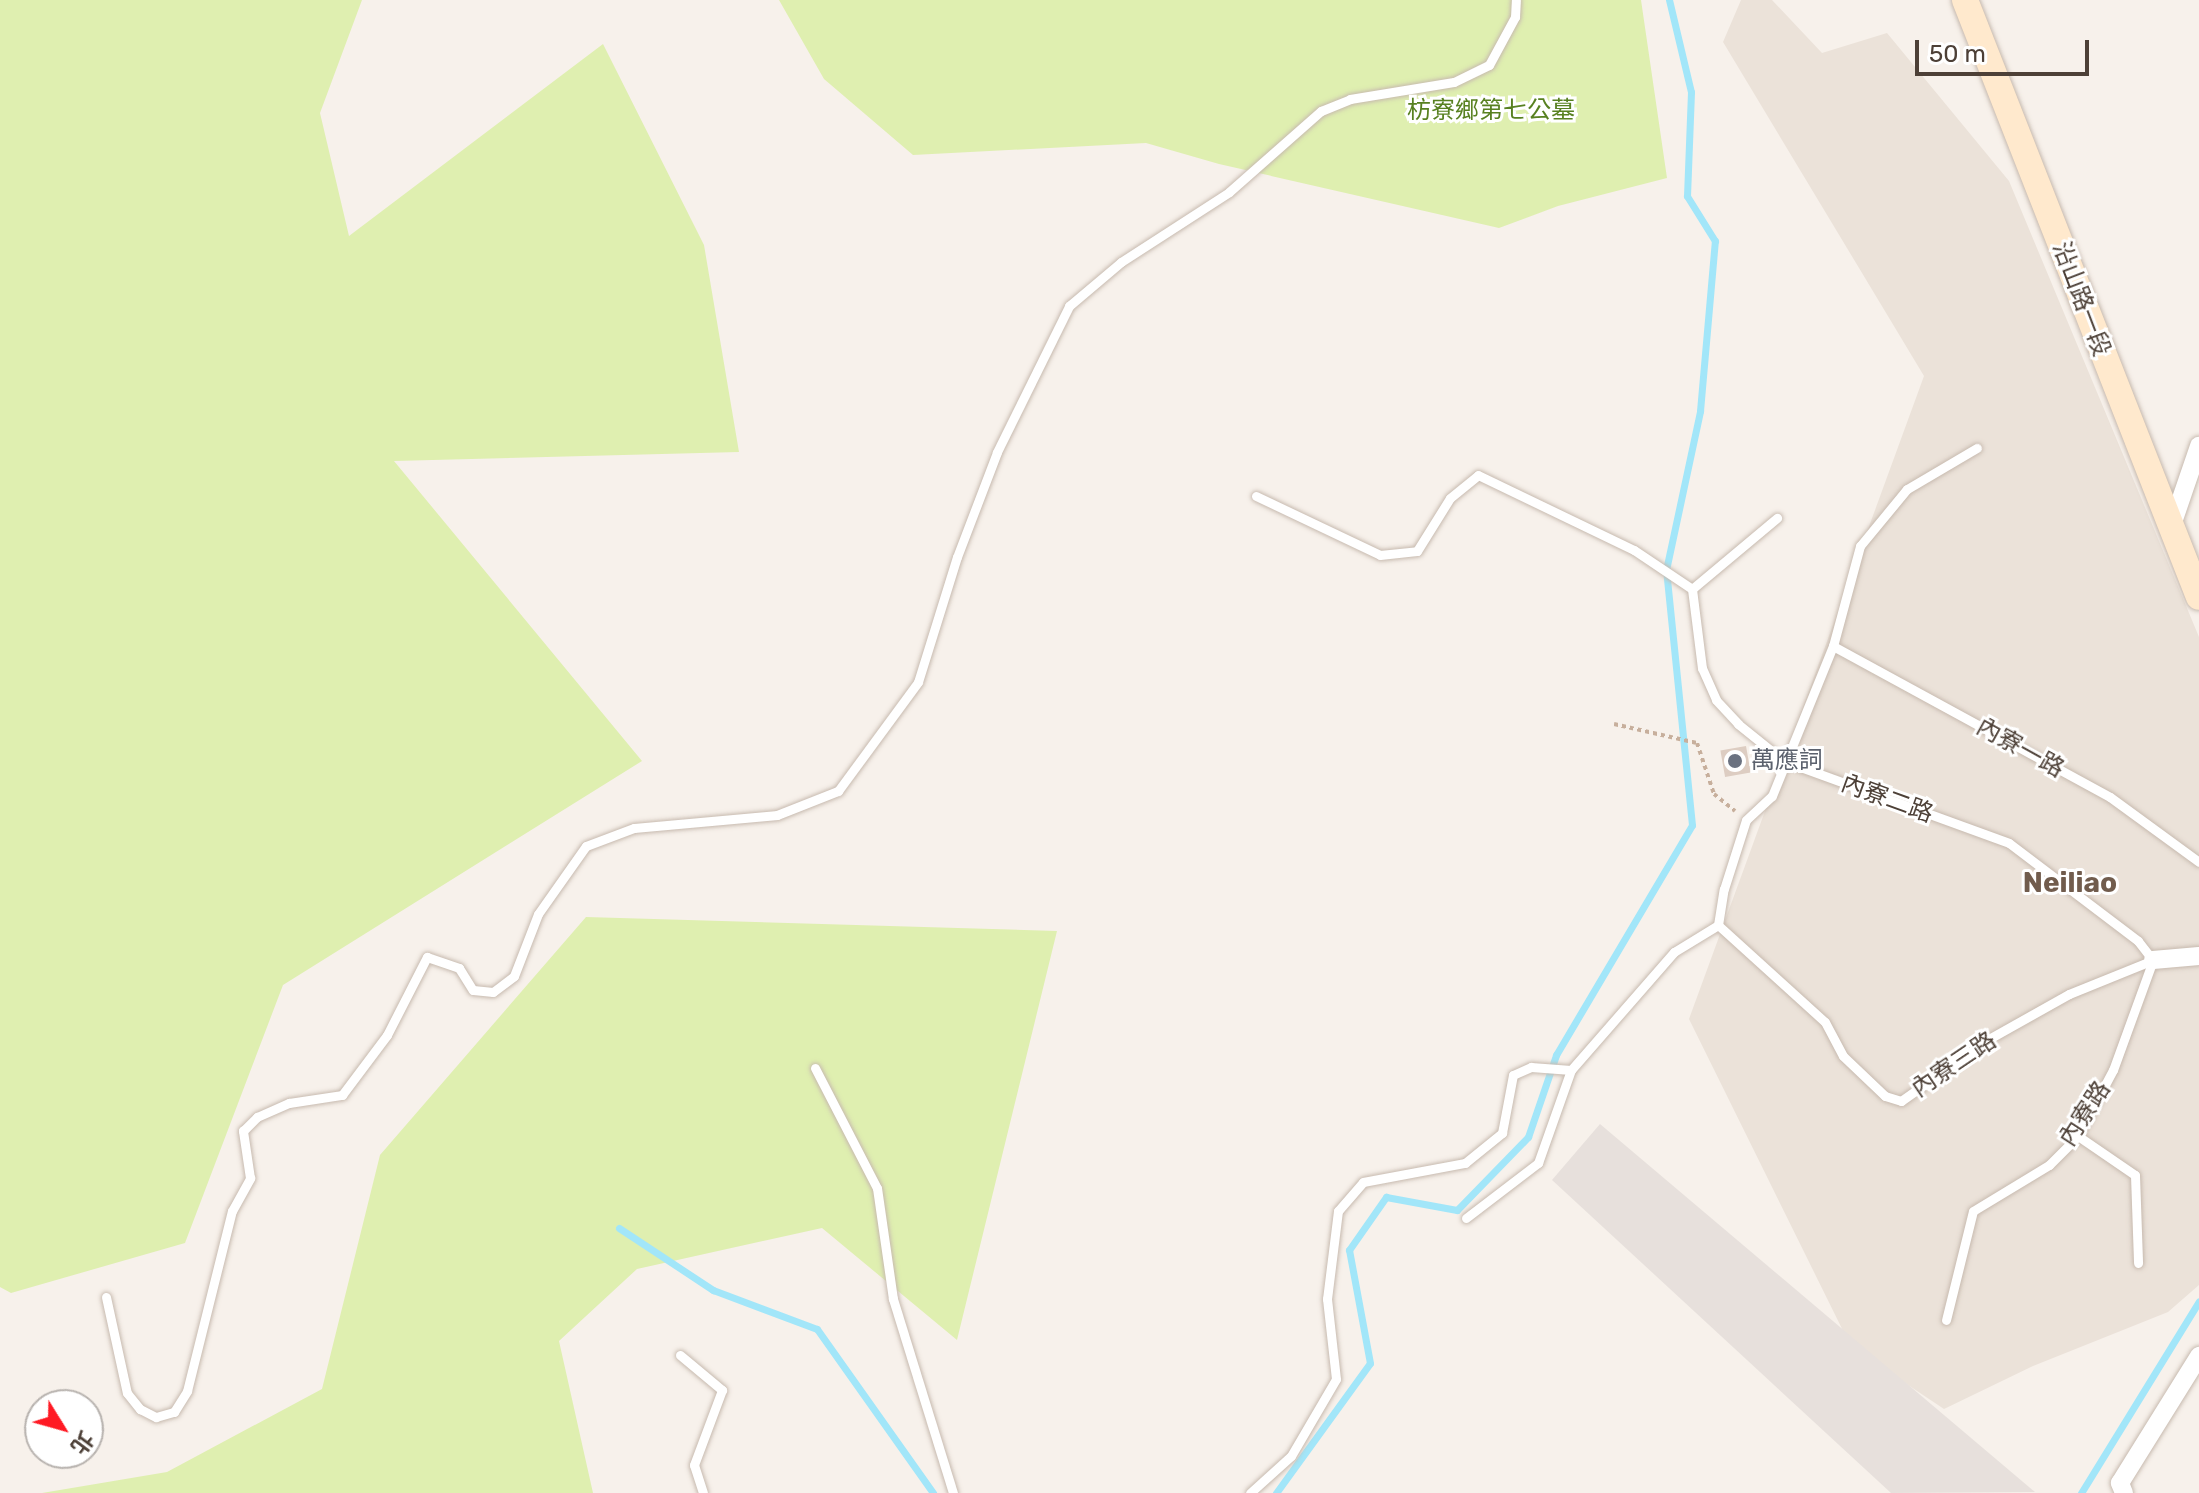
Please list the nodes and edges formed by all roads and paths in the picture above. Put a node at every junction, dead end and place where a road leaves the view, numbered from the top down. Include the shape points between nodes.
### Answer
1 (1516, 0) edge
2 (1965, 0) edge
3 (2199, 446) edge
4 (1977, 448) dead end
5 (1256, 496) dead end
6 (1777, 518) dead end
7 (2171, 528) junction
8 (1688, 587) junction
9 (2199, 597) edge
10 (1833, 646) junction
11 (1614, 724) dead end
12 (1784, 761) junction
13 (1746, 820) junction
14 (2199, 862) edge
15 (1718, 925) junction
16 (2199, 956) edge
17 (2153, 960) junction
18 (815, 1068) dead end
19 (1569, 1070) junction
20 (2078, 1136) junction
21 (1466, 1218) dead end
22 (2138, 1263) dead end
23 (106, 1297) dead end
24 (1946, 1320) dead end
25 (680, 1355) dead end
26 (2199, 1356) edge
27 (2119, 1490) edge
28 (703, 1493) edge
29 (953, 1493) edge
30 (1250, 1493) edge

1 - 23 lane via 1515,17 1489,65 1454,82 1350,99 1321,111 1229,192 1121,262 1069,306 997,452 918,682 838,791 777,815 634,828 586,846 538,914 514,976 493,992 473,990 459,968 427,957 387,1035 342,1095 289,1103 257,1117 243,1131 250,1178 232,1211 187,1391 174,1412 156,1417 140,1409 127,1393
2 - 7 main road, 沿山路一段
3 - 7 street
4 - 10 lane via 1907,489 1860,546
5 - 8 lane via 1380,555 1392,554 1417,551 1450,498 1478,475 1649,560
6 - 8 lane
7 - 9 main road, 沿山路一段
8 - 12 lane, 內寮二路 via 1702,668 1716,700
10 - 12 lane
10 - 14 lane, 內寮一路 via 2110,797
11 - 13 path via 1697,743 1714,794
12 - 13 lane via 1772,796
12 - 17 lane, 內寮二路 via 2009,843 2138,941
13 - 15 lane
15 - 17 lane, 內寮三路 via 1825,1022 1843,1056 1874,1086 1901,1101 1987,1040 2069,994
15 - 19 lane via 1674,952
16 - 17 street
17 - 20 lane, 內寮路 via 2113,1070
18 - 29 lane via 877,1188 893,1299
19 - 21 lane via 1538,1163
19 - 30 lane via 1535,1067 1513,1075 1502,1133 1465,1163 1363,1182 1338,1211 1327,1299 1336,1379 1291,1456
20 - 22 lane via 2135,1175
20 - 24 lane, 內寮路 via 2049,1165 1973,1211
25 - 28 lane via 722,1390 694,1465
26 - 27 street

